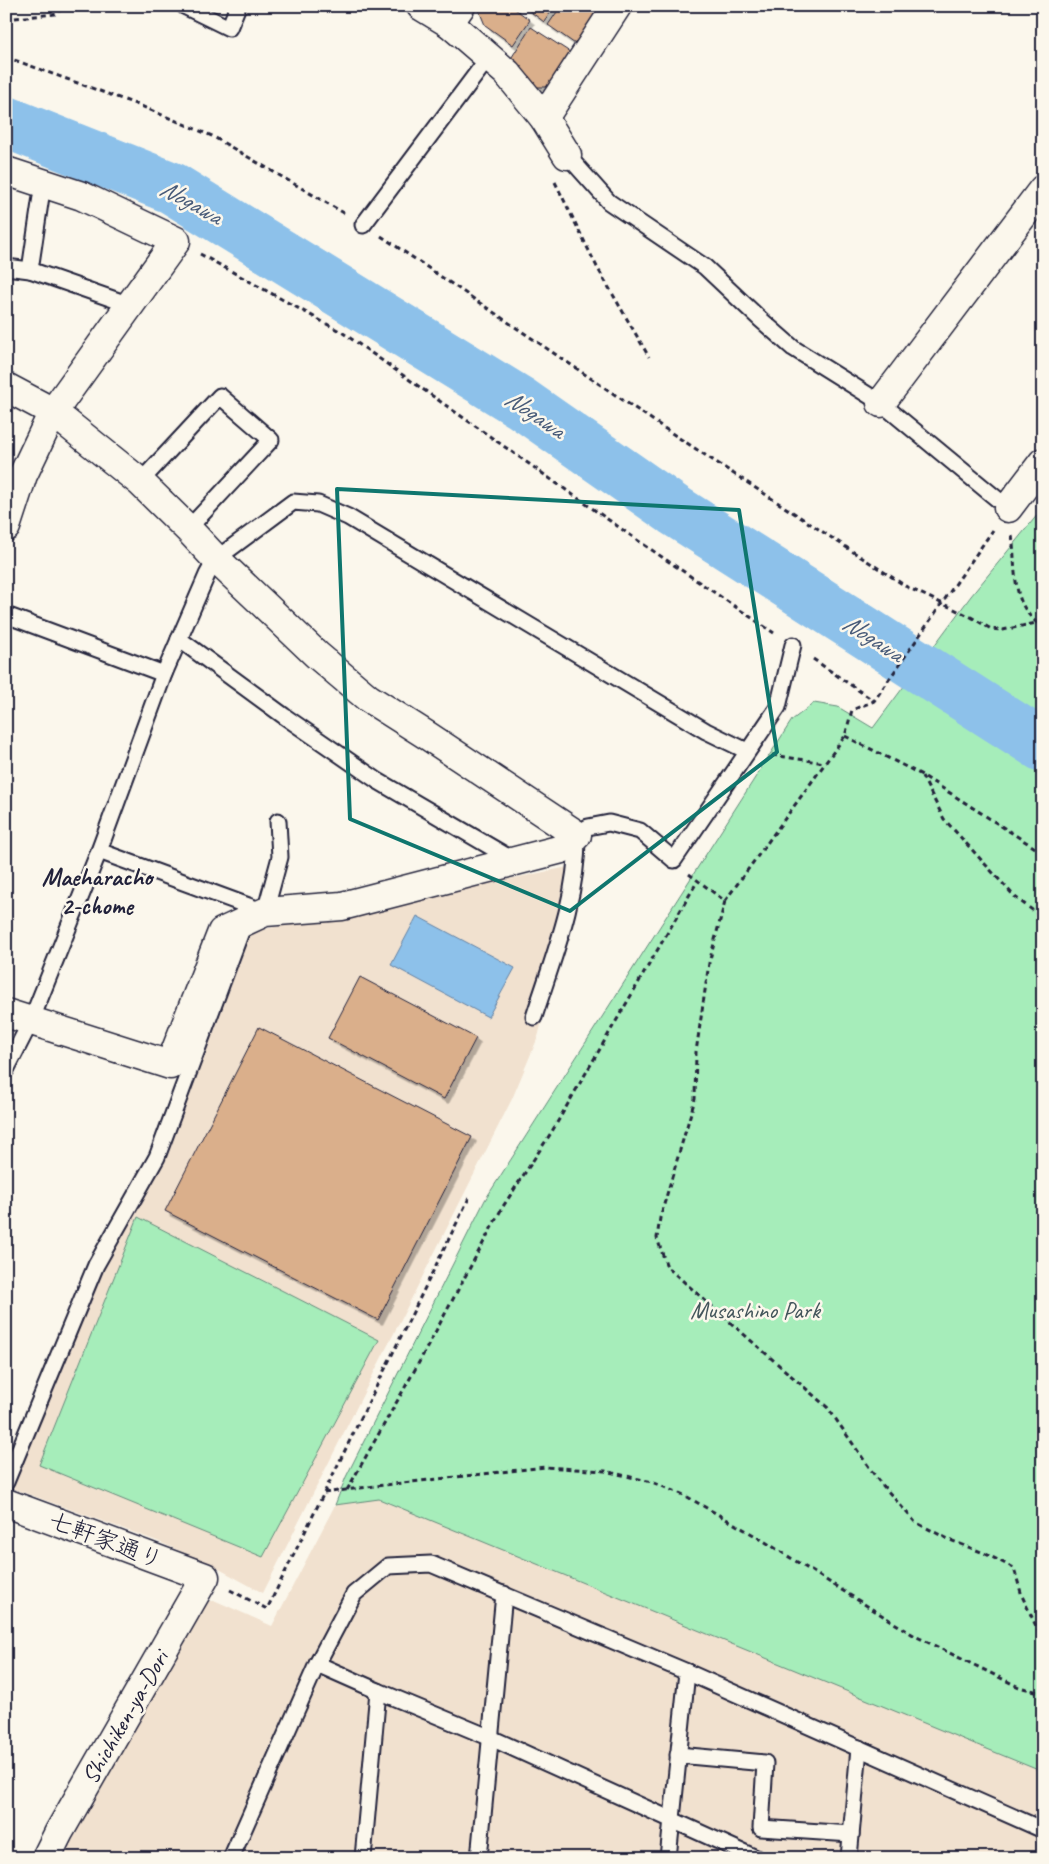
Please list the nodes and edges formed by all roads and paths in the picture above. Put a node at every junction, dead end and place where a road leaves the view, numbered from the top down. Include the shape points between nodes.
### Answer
1 (67, 6) edge
2 (184, 6) edge
3 (238, 6) edge
4 (420, 6) edge
5 (617, 6) edge
6 (455, 15) edge
7 (6, 19) edge
8 (6, 57) edge
9 (489, 57) junction
10 (544, 118) junction
11 (567, 155) joint
12 (6, 171) edge
13 (555, 182) dead end
14 (43, 183) junction
15 (1043, 189) edge
16 (364, 225) junction
17 (176, 241) junction
18 (6, 267) edge
19 (30, 270) junction
20 (130, 305) junction
21 (649, 357) dead end
22 (6, 387) edge
23 (881, 403) junction
24 (53, 412) junction
25 (1043, 462) edge
26 (140, 482) junction
27 (1008, 508) junction
28 (8, 514) edge
29 (188, 529) junction
30 (216, 559) junction
31 (942, 603) junction
32 (6, 615) edge
33 (1036, 623) junction
34 (1043, 628) edge
35 (179, 639) junction
36 (793, 645) junction
37 (164, 674) junction
38 (874, 701) junction
39 (845, 736) junction
40 (747, 751) junction
41 (825, 763) junction
42 (922, 775) junction
43 (278, 821) dead end
44 (577, 834) junction
45 (99, 851) junction
46 (1043, 853) edge
47 (674, 860) junction
48 (516, 862) junction
49 (697, 882) junction
50 (725, 901) junction
51 (255, 917) junction
52 (1043, 918) edge
53 (18, 1017) edge
54 (534, 1017) dead end
55 (6, 1070) edge
56 (469, 1198) dead end
57 (6, 1482) edge
58 (347, 1490) junction
59 (324, 1493) junction
60 (6, 1503) edge
61 (205, 1577) junction
62 (504, 1594) junction
63 (1043, 1641) edge
64 (317, 1664) junction
65 (687, 1672) junction
66 (378, 1691) junction
67 (1043, 1693) edge
68 (491, 1738) junction
69 (859, 1748) junction
70 (678, 1755) junction
71 (672, 1820) junction
72 (1043, 1830) edge
73 (851, 1834) junction
74 (46, 1858) edge
75 (231, 1858) edge
76 (363, 1858) edge
77 (479, 1858) edge
78 (668, 1858) edge
79 (756, 1858) edge
80 (849, 1858) edge

1 - 7 path via 55,14
2 - 3 lane via 229,28
4 - 6 street
5 - 10 street
6 - 9 street
8 - 16 path via 141,106 212,136
9 - 10 street via 507,73
9 - 16 lane
10 - 11 street
11 - 23 lane via 608,202 705,267 793,348
12 - 14 street
13 - 21 path via 597,267
14 - 17 street via 82,196
14 - 19 lane
15 - 23 street
16 - 31 path via 672,434 907,587
17 - 20 street
17 - 36 path via 343,333 632,537
18 - 19 lane
19 - 20 lane
20 - 24 street
22 - 24 street
23 - 27 lane
24 - 26 street
24 - 28 street
25 - 27 street
26 - 29 street
26 - 29 lane via 220,396 271,440
27 - 31 path
27 - 33 path via 1015,586 1027,613
29 - 30 street
30 - 35 lane
30 - 40 lane via 293,502 318,504 348,517 706,731
30 - 44 street via 317,655 368,698
31 - 33 path via 990,629 1003,630
31 - 38 path
32 - 37 lane
33 - 34 path
35 - 37 lane
35 - 48 lane via 378,781
36 - 38 path
36 - 40 lane via 778,707
37 - 45 lane
38 - 39 path via 852,710
39 - 41 path
39 - 42 path
40 - 41 path
40 - 47 lane
41 - 50 path
42 - 46 path
42 - 52 path via 944,820 1015,898
43 - 51 lane via 280,857
44 - 47 lane via 588,827 609,823 633,829 640,831
44 - 48 street via 562,849
44 - 54 lane via 577,860 565,920
45 - 51 lane
45 - 53 lane
47 - 49 path
48 - 51 street via 342,906
49 - 50 path
49 - 58 path via 552,1134 502,1208
50 - 63 path via 708,963 696,1052 695,1099 660,1218 657,1238 667,1266 828,1408 878,1480 916,1522 1014,1568 1022,1596
51 - 53 street via 222,932 170,1065
51 - 57 lane via 157,1157 96,1264
53 - 55 lane
56 - 59 path
58 - 59 path
58 - 67 path via 545,1467 605,1471 652,1482 717,1514 915,1636 1019,1687
59 - 61 path via 267,1609
60 - 61 street, 七軒家通り
61 - 74 street, Shichiken-ya-Dori
62 - 64 lane via 431,1564 388,1566 354,1594
62 - 65 lane
62 - 68 lane
64 - 66 lane
64 - 75 lane
65 - 69 lane
65 - 70 lane
66 - 68 lane
66 - 76 lane
68 - 71 lane
68 - 77 lane
69 - 72 lane
69 - 73 lane
70 - 71 lane
70 - 73 lane via 765,1763 761,1828
71 - 78 lane
71 - 79 lane
73 - 80 lane

